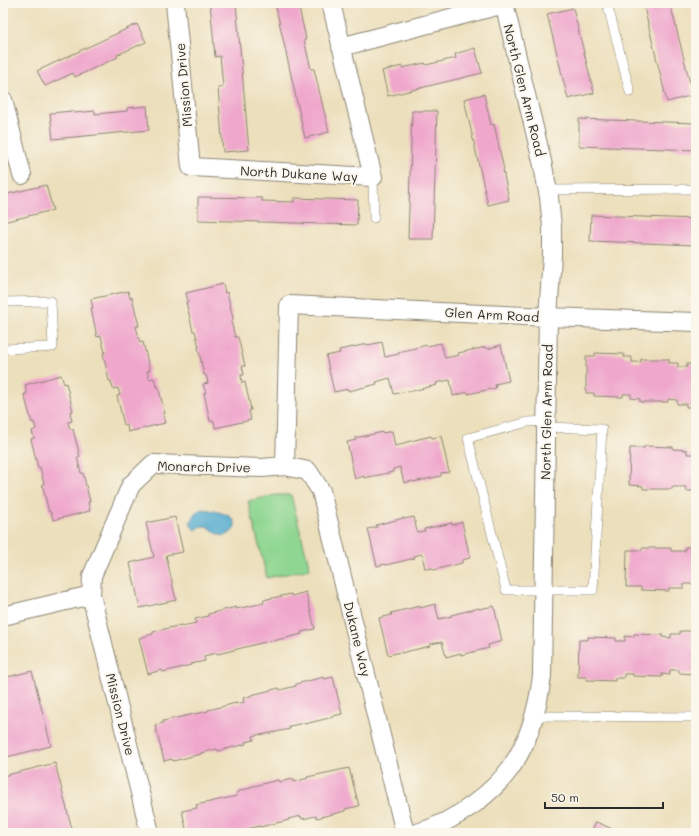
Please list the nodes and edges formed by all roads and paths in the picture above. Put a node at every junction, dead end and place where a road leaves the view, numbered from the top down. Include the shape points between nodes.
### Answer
1 (175, 3) edge
2 (331, 3) edge
3 (505, 3) edge
4 (607, 3) edge
5 (341, 47) junction
6 (630, 92) dead end
7 (3, 100) edge
8 (191, 167) joint
9 (22, 175) dead end
10 (372, 178) junction
11 (696, 189) edge
12 (548, 190) junction
13 (374, 218) dead end
14 (3, 302) edge
15 (548, 317) junction
16 (696, 322) edge
17 (3, 349) edge
18 (546, 424) junction
19 (285, 466) junction
20 (544, 590) junction
21 (91, 595) junction
22 (3, 616) edge
23 (534, 716) junction
24 (696, 717) edge
25 (150, 833) edge
26 (406, 833) edge
27 (416, 833) edge

1 - 8 street, Mission Drive
2 - 5 street, North Dukane Way
3 - 5 street
3 - 12 street, North Glen Arm Road
4 - 6 lane
5 - 10 street, North Dukane Way
7 - 9 street
8 - 10 street, North Dukane Way
10 - 13 lane
11 - 12 lane
12 - 15 street, North Glen Arm Road via 552,241
14 - 17 lane via 51,301 53,347
15 - 16 street, Glen Arm Road
15 - 18 street, North Glen Arm Road
15 - 19 street, Glen Arm Road via 289,305
18 - 20 street, North Glen Arm Road
18 - 20 lane via 602,429 593,590
18 - 20 lane via 528,422 468,438 506,590
19 - 21 street, Monarch Drive via 262,468 153,464 131,485 92,576
19 - 26 street, Dukane Way via 308,471 321,491
20 - 23 street, North Glen Arm Road via 542,676
21 - 22 street
21 - 25 street, Mission Drive
23 - 24 lane
23 - 27 street, North Glen Arm Road via 522,748 508,771 491,790 442,824

